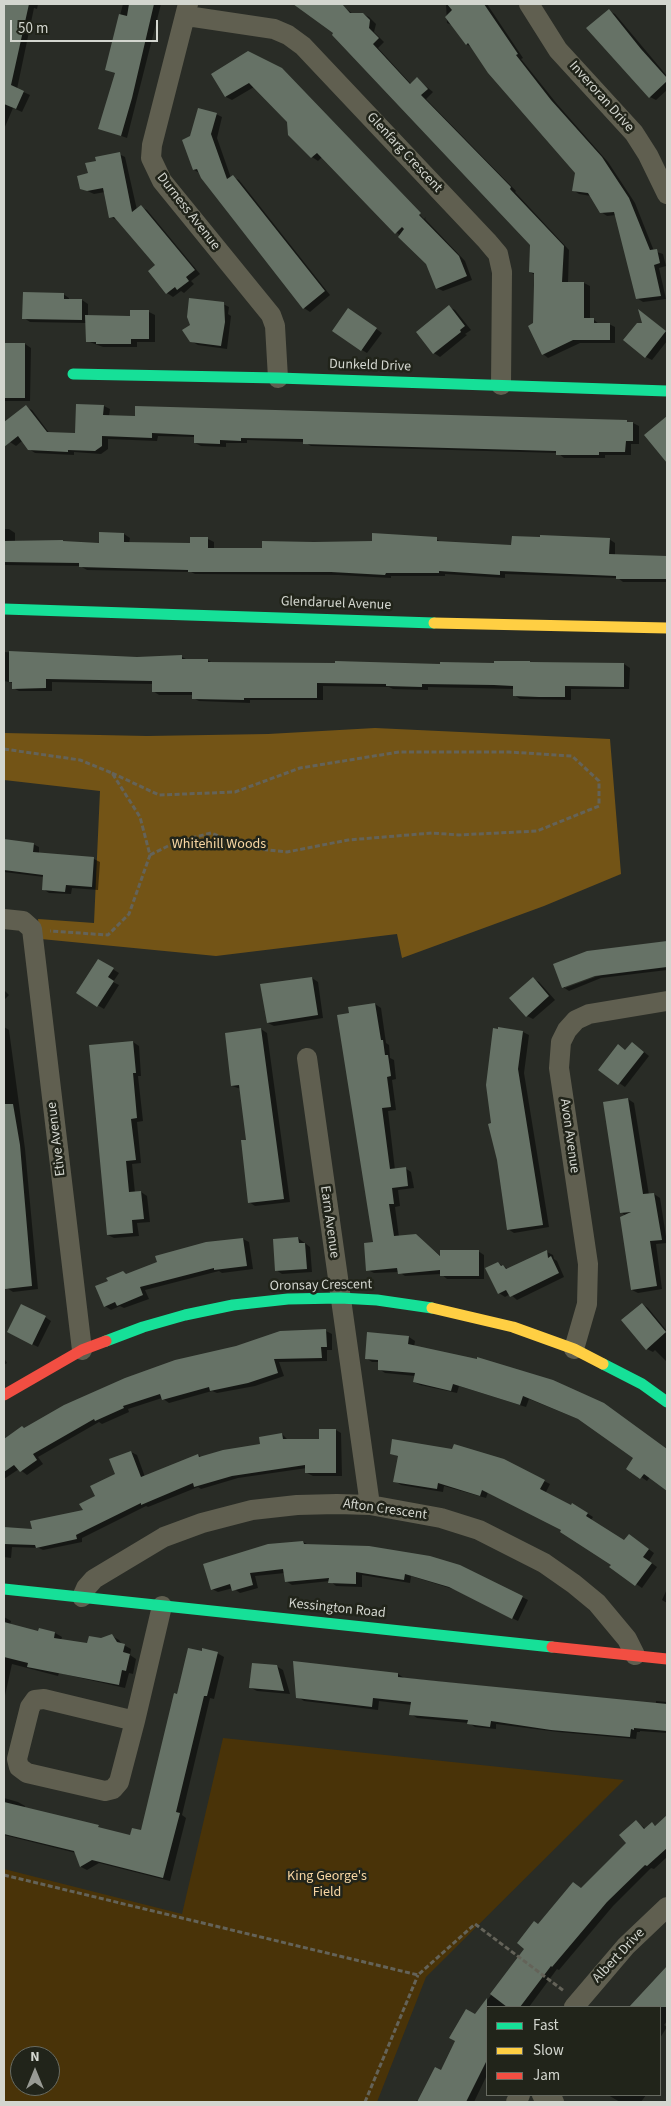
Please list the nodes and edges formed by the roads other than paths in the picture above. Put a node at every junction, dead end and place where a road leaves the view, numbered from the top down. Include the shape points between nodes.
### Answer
1 (529, 4) edge
2 (188, 10) edge
3 (667, 194) edge
4 (73, 374) dead end
5 (278, 378) junction
6 (501, 385) junction
7 (667, 391) edge
8 (4, 609) edge
9 (667, 628) edge
10 (4, 919) edge
11 (667, 1001) edge
12 (307, 1058) dead end
13 (340, 1298) junction
14 (574, 1349) junction
15 (82, 1350) junction
16 (4, 1396) edge
17 (667, 1402) edge
18 (370, 1505) junction
19 (4, 1589) edge
20 (82, 1597) junction
21 (162, 1606) junction
22 (634, 1655) junction
23 (667, 1659) edge
24 (135, 1721) junction
25 (667, 1907) edge
26 (576, 2004) edge

1 - 3 street, Inveroran Drive via 558,50 634,133
2 - 5 street, Durness Avenue via 151,158 162,181 271,315 275,326
2 - 6 street, Glenfarg Crescent via 274,29 303,46 498,254 502,272
4 - 5 street, Dunkeld Drive
5 - 6 street, Dunkeld Drive
6 - 7 street, Dunkeld Drive
8 - 9 street, Glendaruel Avenue
10 - 15 street, Etive Avenue via 22,920 32,929
11 - 14 street, Avon Avenue via 589,1014 576,1020 561,1042 559,1068 588,1264 587,1304
12 - 13 street, Earn Avenue
13 - 14 street, Oronsay Crescent via 377,1300 460,1313 513,1327
13 - 15 street, Oronsay Crescent via 233,1305 143,1327
13 - 18 street, Earn Avenue
14 - 17 street, Oronsay Crescent via 642,1384
15 - 16 street, Oronsay Crescent
18 - 20 street, Afton Crescent via 297,1505 252,1510 202,1523 164,1537 102,1574 86,1588
18 - 22 street, Afton Crescent via 441,1518 478,1530 544,1563 597,1604 627,1638
19 - 20 street, Kessington Road
20 - 21 street, Kessington Road
21 - 22 street, Kessington Road
21 - 24 street
22 - 23 street, Kessington Road
24 - 24 street via 119,1782 113,1788 105,1791 27,1773 19,1767 19,1750 30,1707 35,1700 44,1699
25 - 26 street, Albert Drive via 626,1946

